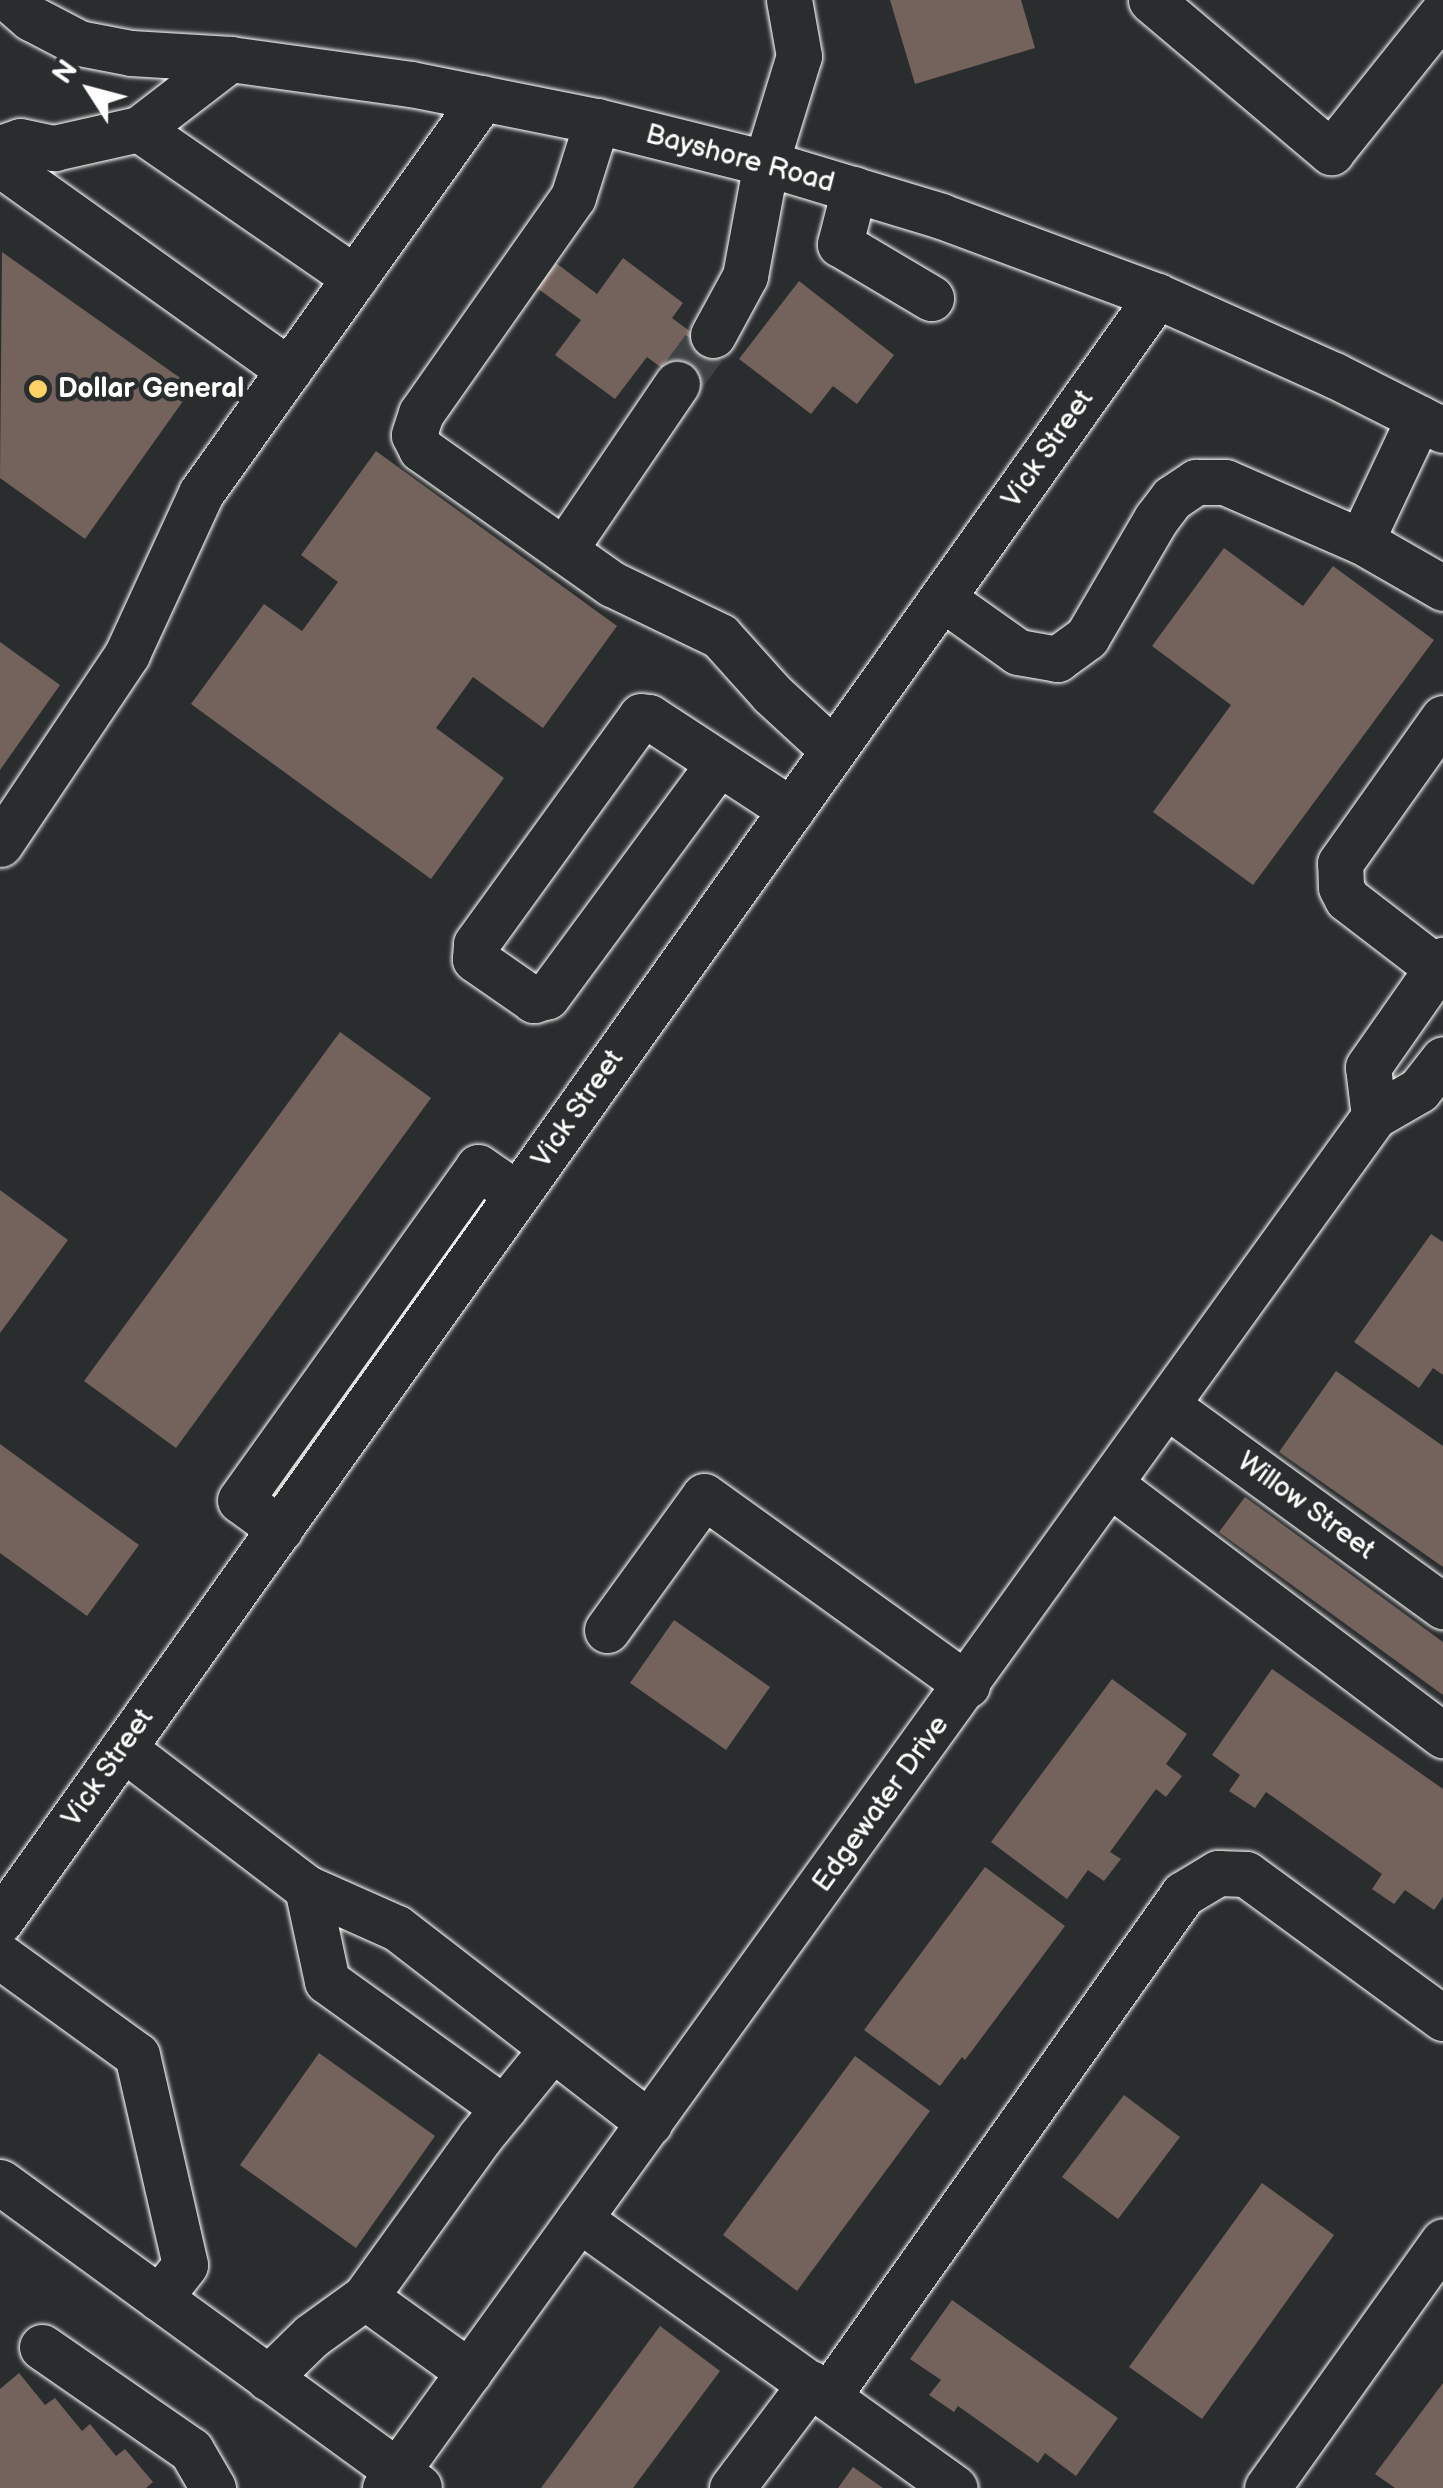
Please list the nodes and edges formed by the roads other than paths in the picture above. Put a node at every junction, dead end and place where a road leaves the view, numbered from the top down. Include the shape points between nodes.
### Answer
1 (10, 0) edge
2 (789, 0) edge
3 (1151, 0) edge
4 (1443, 12) edge
5 (230, 59) junction
6 (483, 98) junction
7 (597, 121) junction
8 (139, 129) junction
9 (0, 148) edge
10 (766, 163) junction
11 (0, 164) edge
12 (854, 189) junction
13 (355, 278) junction
14 (1156, 296) junction
15 (931, 298) dead end
16 (713, 335) tunnel mouth
17 (289, 370) junction
18 (677, 384) tunnel mouth
19 (1431, 424) edge
20 (1361, 542) junction
21 (564, 550) junction
22 (1443, 588) edge
23 (942, 598) junction
24 (1443, 718) edge
25 (833, 750) junction
26 (718, 763) junction
27 (791, 810) junction
28 (0, 844) edge
29 (1440, 964) edge
30 (1443, 1059) edge
31 (1374, 1116) junction
32 (1169, 1407) junction
33 (1112, 1485) junction
34 (1443, 1606) edge
35 (607, 1630) dead end
36 (967, 1685) junction
37 (1443, 1735) edge
38 (123, 1748) junction
39 (307, 1888) junction
40 (8, 1892) edge
41 (0, 1956) edge
42 (1443, 2018) edge
43 (552, 2049) junction
44 (504, 2108) junction
45 (649, 2123) junction
46 (0, 2182) edge
47 (579, 2219) junction
48 (1443, 2241) edge
49 (365, 2297) junction
50 (159, 2298) junction
51 (42, 2347) dead end
52 (469, 2372) junction
53 (268, 2378) junction
54 (819, 2389) junction
55 (401, 2482) edge
56 (212, 2488) edge
57 (732, 2488) edge
58 (954, 2488) edge
59 (1267, 2488) edge

1 - 5 street, Bayshore Road via 79,43
2 - 10 street via 799,56
3 - 4 street via 1332,152
5 - 6 street, Bayshore Road
5 - 8 street
6 - 7 street, Bayshore Road
6 - 13 street
7 - 10 street, Bayshore Road
7 - 21 street via 574,196 421,413 414,434 422,449
8 - 9 street via 54,148 20,141
8 - 13 street
10 - 12 street, Bayshore Road
10 - 16 street via 745,276
11 - 17 street
12 - 14 street, Bayshore Road
12 - 15 street via 840,244
13 - 17 street
14 - 19 street, Bayshore Road
14 - 23 street, Vick Street
17 - 28 street via 201,492 127,654
18 - 21 street
19 - 20 street
20 - 22 street
20 - 23 street via 1224,482 1196,482 1156,520 1086,638 1057,659 1018,652
21 - 25 street via 612,584 720,636
23 - 25 street, Vick Street
24 - 29 street via 1340,863 1347,899
25 - 27 street, Vick Street
26 - 26 street via 640,716 476,944 475,959 534,1000 546,996
26 - 27 street
27 - 38 street, Vick Street
29 - 31 street via 1368,1067
30 - 31 street, Edgewater Drive via 1419,1090
31 - 32 street, Edgewater Drive
32 - 33 street, Edgewater Drive
32 - 34 street, Willow Street
33 - 36 street, Edgewater Drive
33 - 37 street
35 - 36 street via 704,1496
36 - 45 street, Edgewater Drive
38 - 39 street
38 - 40 street, Vick Street
39 - 43 street via 397,1928
39 - 44 street via 328,1980
41 - 50 street via 137,2055 185,2265
42 - 54 street via 1246,1874 1218,1873 1184,1894
43 - 44 street
43 - 45 street
44 - 49 street
45 - 47 street, Edgewater Drive
46 - 50 street
47 - 52 street, Edgewater Drive
47 - 54 street
48 - 59 street
49 - 52 street
49 - 53 street
50 - 53 street
51 - 56 street via 191,2450
52 - 55 street, Edgewater Drive
53 - 55 street
54 - 57 street
54 - 58 street

